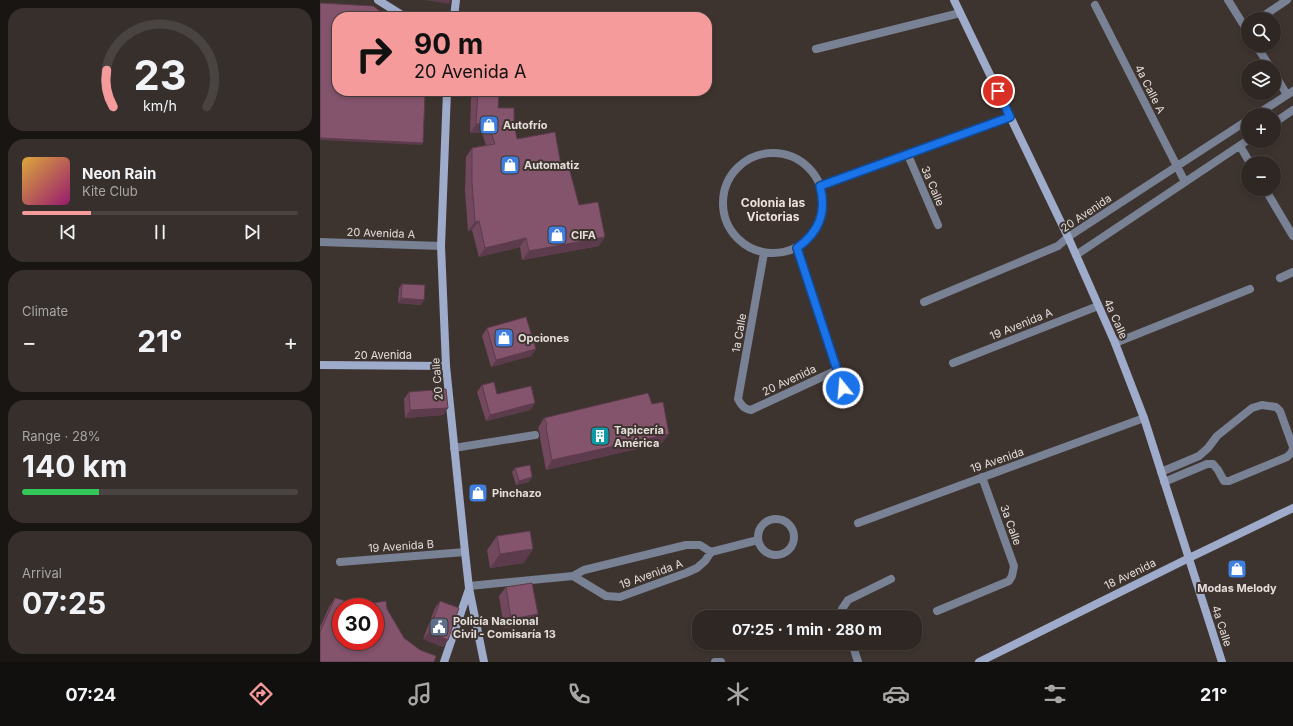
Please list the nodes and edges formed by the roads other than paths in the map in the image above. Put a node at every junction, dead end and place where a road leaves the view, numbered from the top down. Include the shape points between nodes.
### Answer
1 (378, 0) edge
2 (456, 0) edge
3 (954, 0) edge
4 (1228, 0) edge
5 (1287, 0) edge
6 (1095, 5) dead end
7 (397, 12) edge
8 (455, 12) edge
9 (1269, 12) edge
10 (960, 13) junction
11 (1241, 20) edge
12 (816, 50) dead end
13 (1281, 82) edge
14 (1290, 93) edge
15 (447, 96) edge
16 (1267, 108) edge
17 (1293, 110) edge
18 (1010, 117) junction
19 (1281, 118) edge
20 (1241, 125) edge
21 (1240, 146) joint
22 (908, 155) junction
23 (1246, 156) edge
24 (1177, 167) junction
25 (1185, 182) junction
26 (820, 186) junction
27 (1270, 196) edge
28 (938, 225) dead end
29 (1293, 236) edge
30 (1068, 237) junction
31 (320, 242) edge
32 (441, 246) junction
33 (797, 248) junction
34 (764, 253) junction
35 (1076, 255) junction
36 (1293, 272) edge
37 (1280, 278) dead end
38 (1250, 289) dead end
39 (924, 302) dead end
40 (1098, 306) junction
41 (1115, 344) junction
42 (953, 363) dead end
43 (320, 365) edge
44 (446, 366) junction
45 (837, 370) junction
46 (843, 388) dead end
47 (751, 410) joint
48 (1144, 418) junction
49 (535, 435) dead end
50 (1293, 447) edge
51 (454, 448) junction
52 (1161, 472) junction
53 (982, 477) junction
54 (1164, 482) junction
55 (1293, 508) edge
56 (858, 523) dead end
57 (758, 540) junction
58 (465, 552) junction
59 (710, 552) junction
60 (1189, 558) junction
61 (340, 562) dead end
62 (573, 576) junction
63 (891, 579) dead end
64 (469, 587) junction
65 (842, 610) edge
66 (937, 611) dead end
67 (854, 650) edge
68 (444, 662) edge
69 (484, 662) edge
70 (715, 662) edge
71 (722, 662) edge
72 (858, 662) edge
73 (980, 662) edge
74 (1222, 662) edge

1 - 7 street
2 - 8 street
3 - 10 street, 4a Calle
4 - 11 street
5 - 9 street
6 - 24 street, 4a Calle A
10 - 12 street
10 - 18 street, 4a Calle
13 - 14 street
14 - 16 street
15 - 32 street, 20 Calle
17 - 19 street
18 - 22 street
18 - 30 street, 4a Calle
20 - 24 street, 20 Avenida
21 - 23 street
21 - 25 street
22 - 26 street
22 - 28 street, 3a Calle
24 - 25 street, 4a Calle A
24 - 30 street, 20 Avenida
25 - 35 street
26 - 33 street via 823,196 822,217 812,235
26 - 34 street via 808,167 788,155 765,153 753,156 734,170 724,191 724,214 738,239 752,249
27 - 29 street
30 - 35 street, 4a Calle
30 - 39 street, 20 Avenida via 1058,246
31 - 32 street, 20 Avenida A
32 - 44 street, 20 Calle
33 - 34 street via 781,253
33 - 45 street
34 - 47 street, 1a Calle via 738,399 743,406
35 - 40 street, 4a Calle
36 - 37 street
38 - 41 street
40 - 41 street, 4a Calle
40 - 42 street, 19 Avenida A
41 - 48 street, 4a Calle
43 - 44 street, 20 Avenida
44 - 51 street, 20 Calle
45 - 46 street
45 - 47 street, 20 Avenida
48 - 52 street, 4a Calle
48 - 53 street, 19 Avenida
49 - 51 street
50 - 52 street via 1280,411 1276,406 1262,405 1252,408 1217,436 1199,456
50 - 54 street via 1287,457 1229,481 1224,481 1213,464 1207,464
51 - 58 street, 20 Calle
52 - 54 street, 4a Calle
53 - 56 street, 19 Avenida
53 - 66 street, 3a Calle via 1014,566 1012,576 1009,581
54 - 60 street, 4a Calle
55 - 60 street, 18 Avenida
57 - 57 street via 765,552 780,556 794,545 795,534 786,522 776,519 760,528
57 - 59 street
58 - 61 street, 19 Avenida B
58 - 64 street, 20 Calle
59 - 62 street, 19 Avenida A via 700,545 686,545 584,570
59 - 62 street, 19 Avenida A via 705,560 686,574 620,597 606,596
60 - 73 street, 18 Avenida
60 - 74 street, 4a Calle
62 - 64 street, 19 Avenida A
63 - 65 street via 848,600
64 - 68 street
64 - 69 street, 20 Calle
67 - 72 street
70 - 71 street

